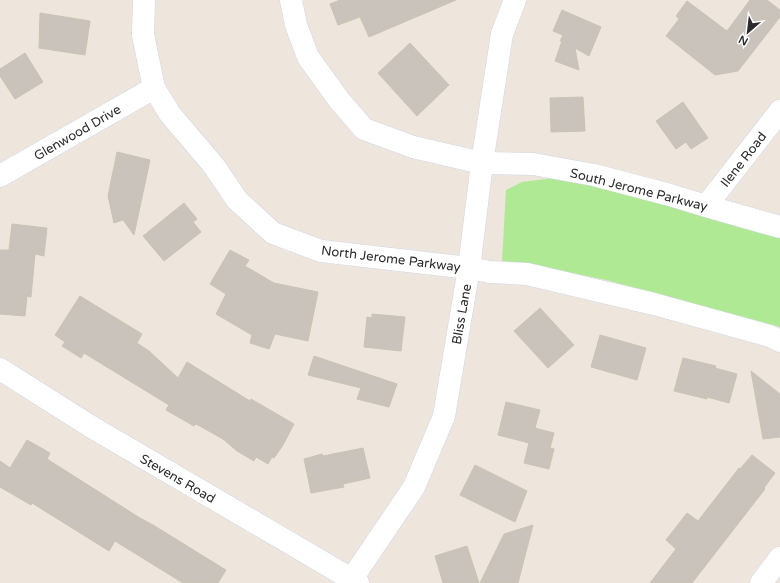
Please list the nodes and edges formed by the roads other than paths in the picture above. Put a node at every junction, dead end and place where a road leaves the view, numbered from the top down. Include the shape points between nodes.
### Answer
1 (144, 0) edge
2 (291, 0) edge
3 (515, 0) edge
4 (154, 88) junction
5 (780, 111) edge
6 (482, 163) junction
7 (0, 176) edge
8 (706, 206) junction
9 (780, 227) edge
10 (469, 268) junction
11 (780, 341) edge
12 (0, 369) edge
13 (780, 558) edge
14 (353, 582) edge
15 (761, 583) edge

1 - 4 street, North Jerome Parkway via 143,35
2 - 6 street, South Jerome Parkway via 296,25 308,57 364,129 413,147
3 - 6 street, Bliss Lane via 502,34
4 - 7 street, Glenwood Drive
4 - 10 street, North Jerome Parkway via 170,114 214,166 237,200 273,233 321,251
5 - 8 street, Ilene Road
6 - 8 street, South Jerome Parkway via 533,164 594,175
6 - 10 street, Bliss Lane
8 - 9 street, South Jerome Parkway
10 - 11 street, North Jerome Parkway via 526,274 654,304
10 - 14 street, Bliss Lane via 444,416 414,487
12 - 14 street, Stevens Road via 90,426
13 - 15 street

